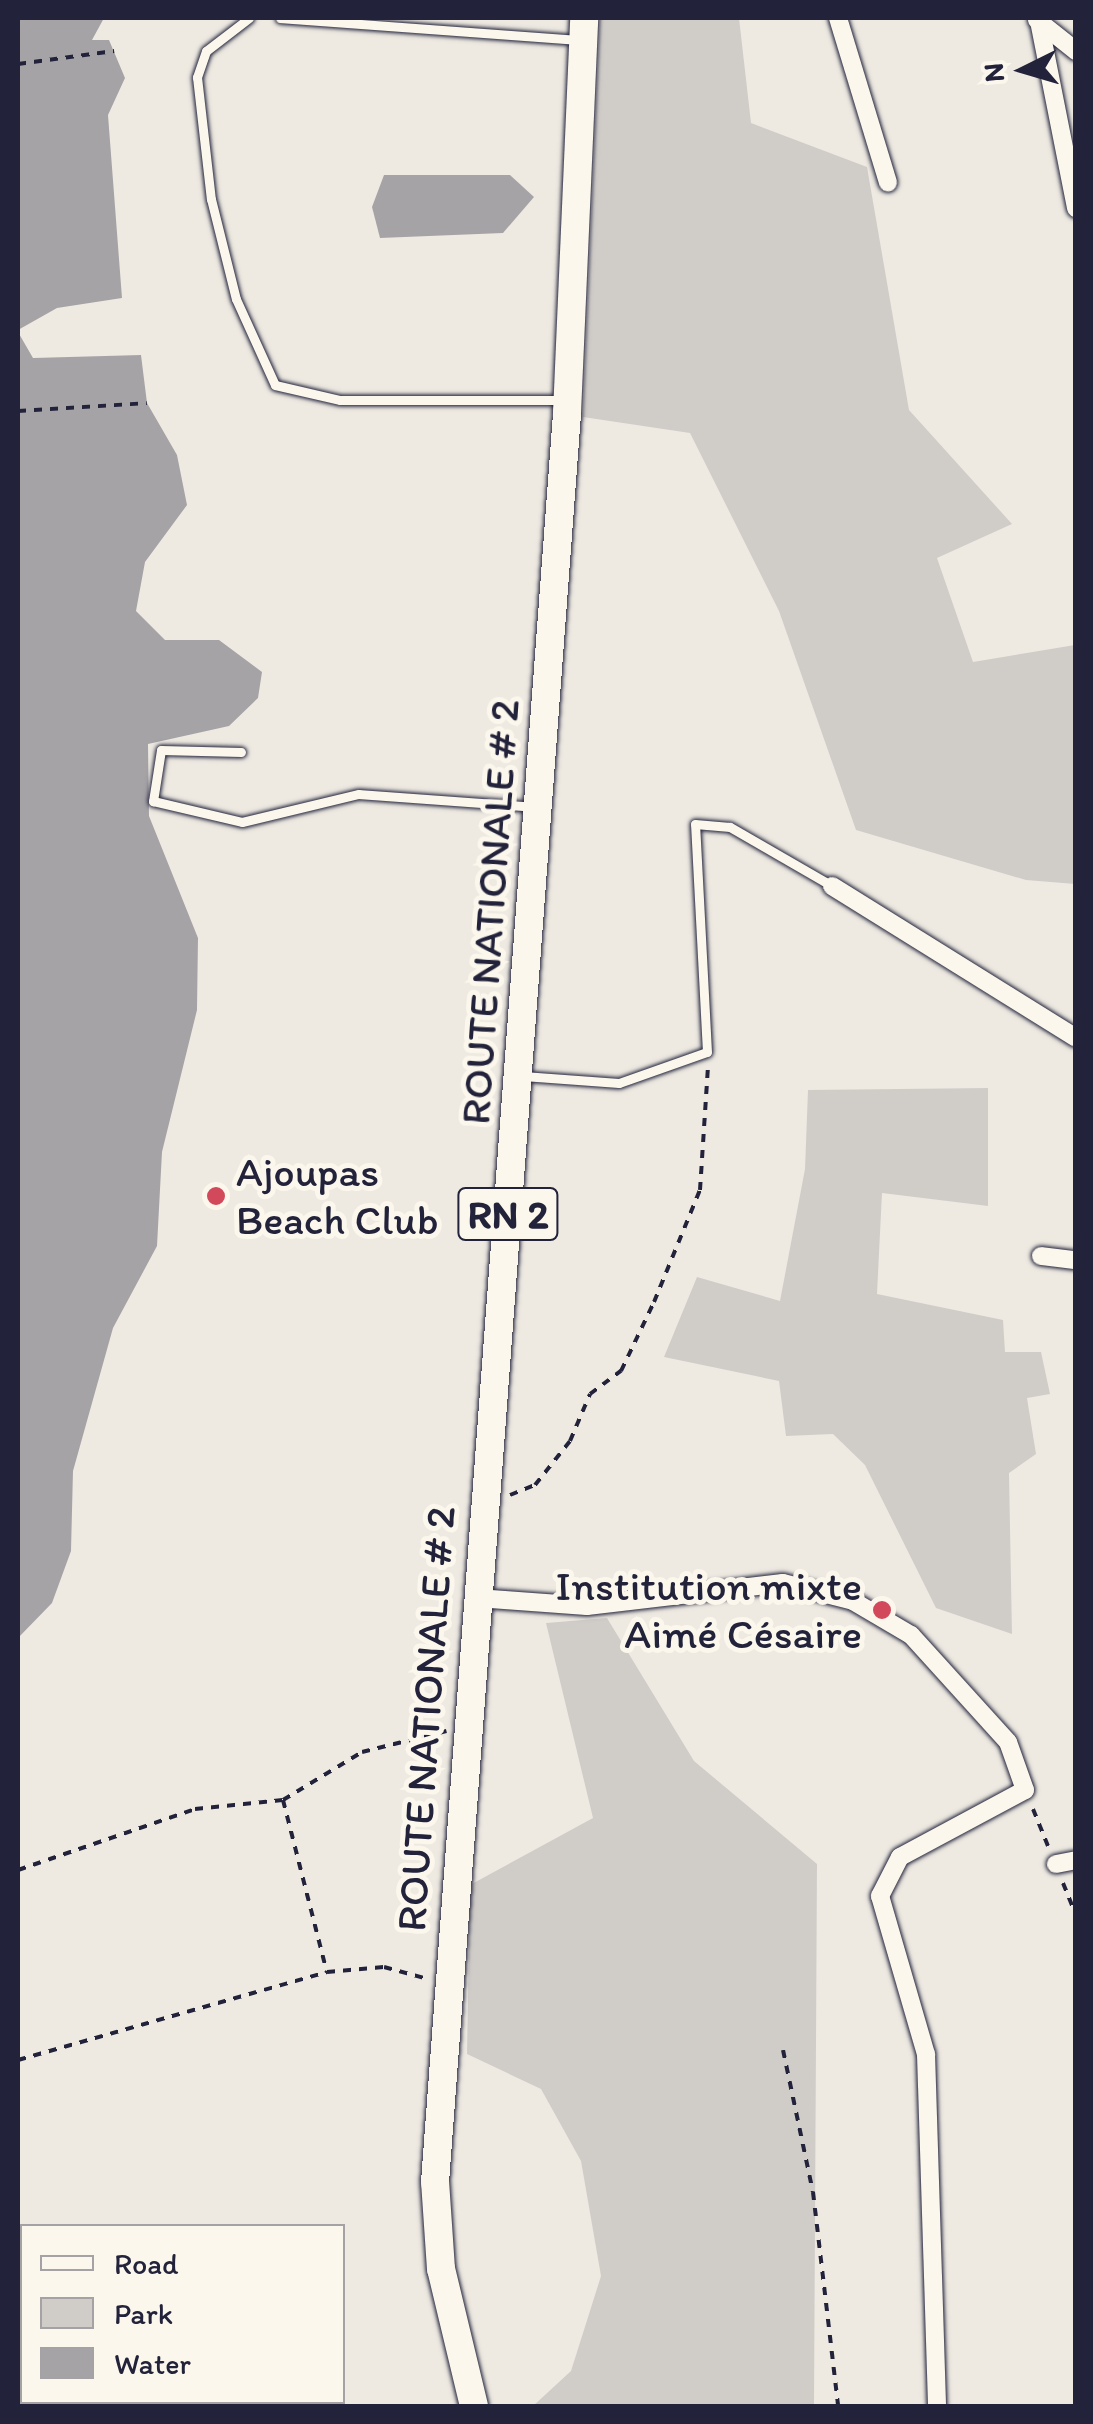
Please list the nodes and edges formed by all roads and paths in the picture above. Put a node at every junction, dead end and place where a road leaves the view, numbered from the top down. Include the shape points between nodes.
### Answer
1 (248, 18) edge
2 (280, 18) edge
3 (838, 18) edge
4 (1037, 19) edge
5 (584, 29) edge
6 (114, 51) dead end
7 (1076, 51) edge
8 (18, 64) edge
9 (888, 183) dead end
10 (1076, 208) edge
11 (568, 400) junction
12 (148, 403) dead end
13 (18, 411) edge
14 (241, 752) dead end
15 (538, 808) junction
16 (832, 886) joint
17 (1076, 1038) edge
18 (707, 1052) junction
19 (515, 1074) junction
20 (1041, 1256) dead end
21 (1076, 1260) edge
22 (482, 1505) junction
23 (476, 1598) junction
24 (467, 1725) junction
25 (282, 1800) junction
26 (1076, 1860) edge
27 (1056, 1864) dead end
28 (18, 1870) edge
29 (327, 1972) junction
30 (446, 1984) junction
31 (783, 2050) dead end
32 (18, 2060) edge
33 (474, 2406) edge
34 (838, 2406) edge
35 (937, 2406) edge

1 - 11 lane via 206,50 198,96 236,299 275,385 340,400
2 - 5 lane
3 - 9 street
4 - 7 street
4 - 10 street
5 - 11 main road, ROUTE NATIONALE # 2 / RN 2
6 - 8 path
11 - 15 main road, ROUTE NATIONALE # 2 / RN 2
12 - 13 path
14 - 15 lane via 161,750 153,801 242,822 358,794
15 - 19 main road, ROUTE NATIONALE # 2 / RN 2
16 - 17 street
16 - 18 lane via 730,828 695,824
18 - 19 lane via 620,1082
18 - 22 path via 700,1190 621,1372 590,1394 535,1485
19 - 22 main road, ROUTE NATIONALE # 2 / RN 2
20 - 21 street
22 - 23 main road, ROUTE NATIONALE # 2 / RN 2
23 - 24 main road, ROUTE NATIONALE # 2 / RN 2
23 - 35 street via 587,1606 783,1583 853,1601 911,1635 1008,1742 1026,1790 900,1857 880,1896 926,2054
24 - 25 path via 362,1752
24 - 30 main road, ROUTE NATIONALE # 2 / RN 2
25 - 28 path via 195,1809
25 - 29 path
26 - 27 street
29 - 30 path via 384,1967
29 - 32 path
30 - 33 main road, ROUTE NATIONALE # 2 / RN 2 via 435,2182 441,2269
31 - 34 path via 816,2211

